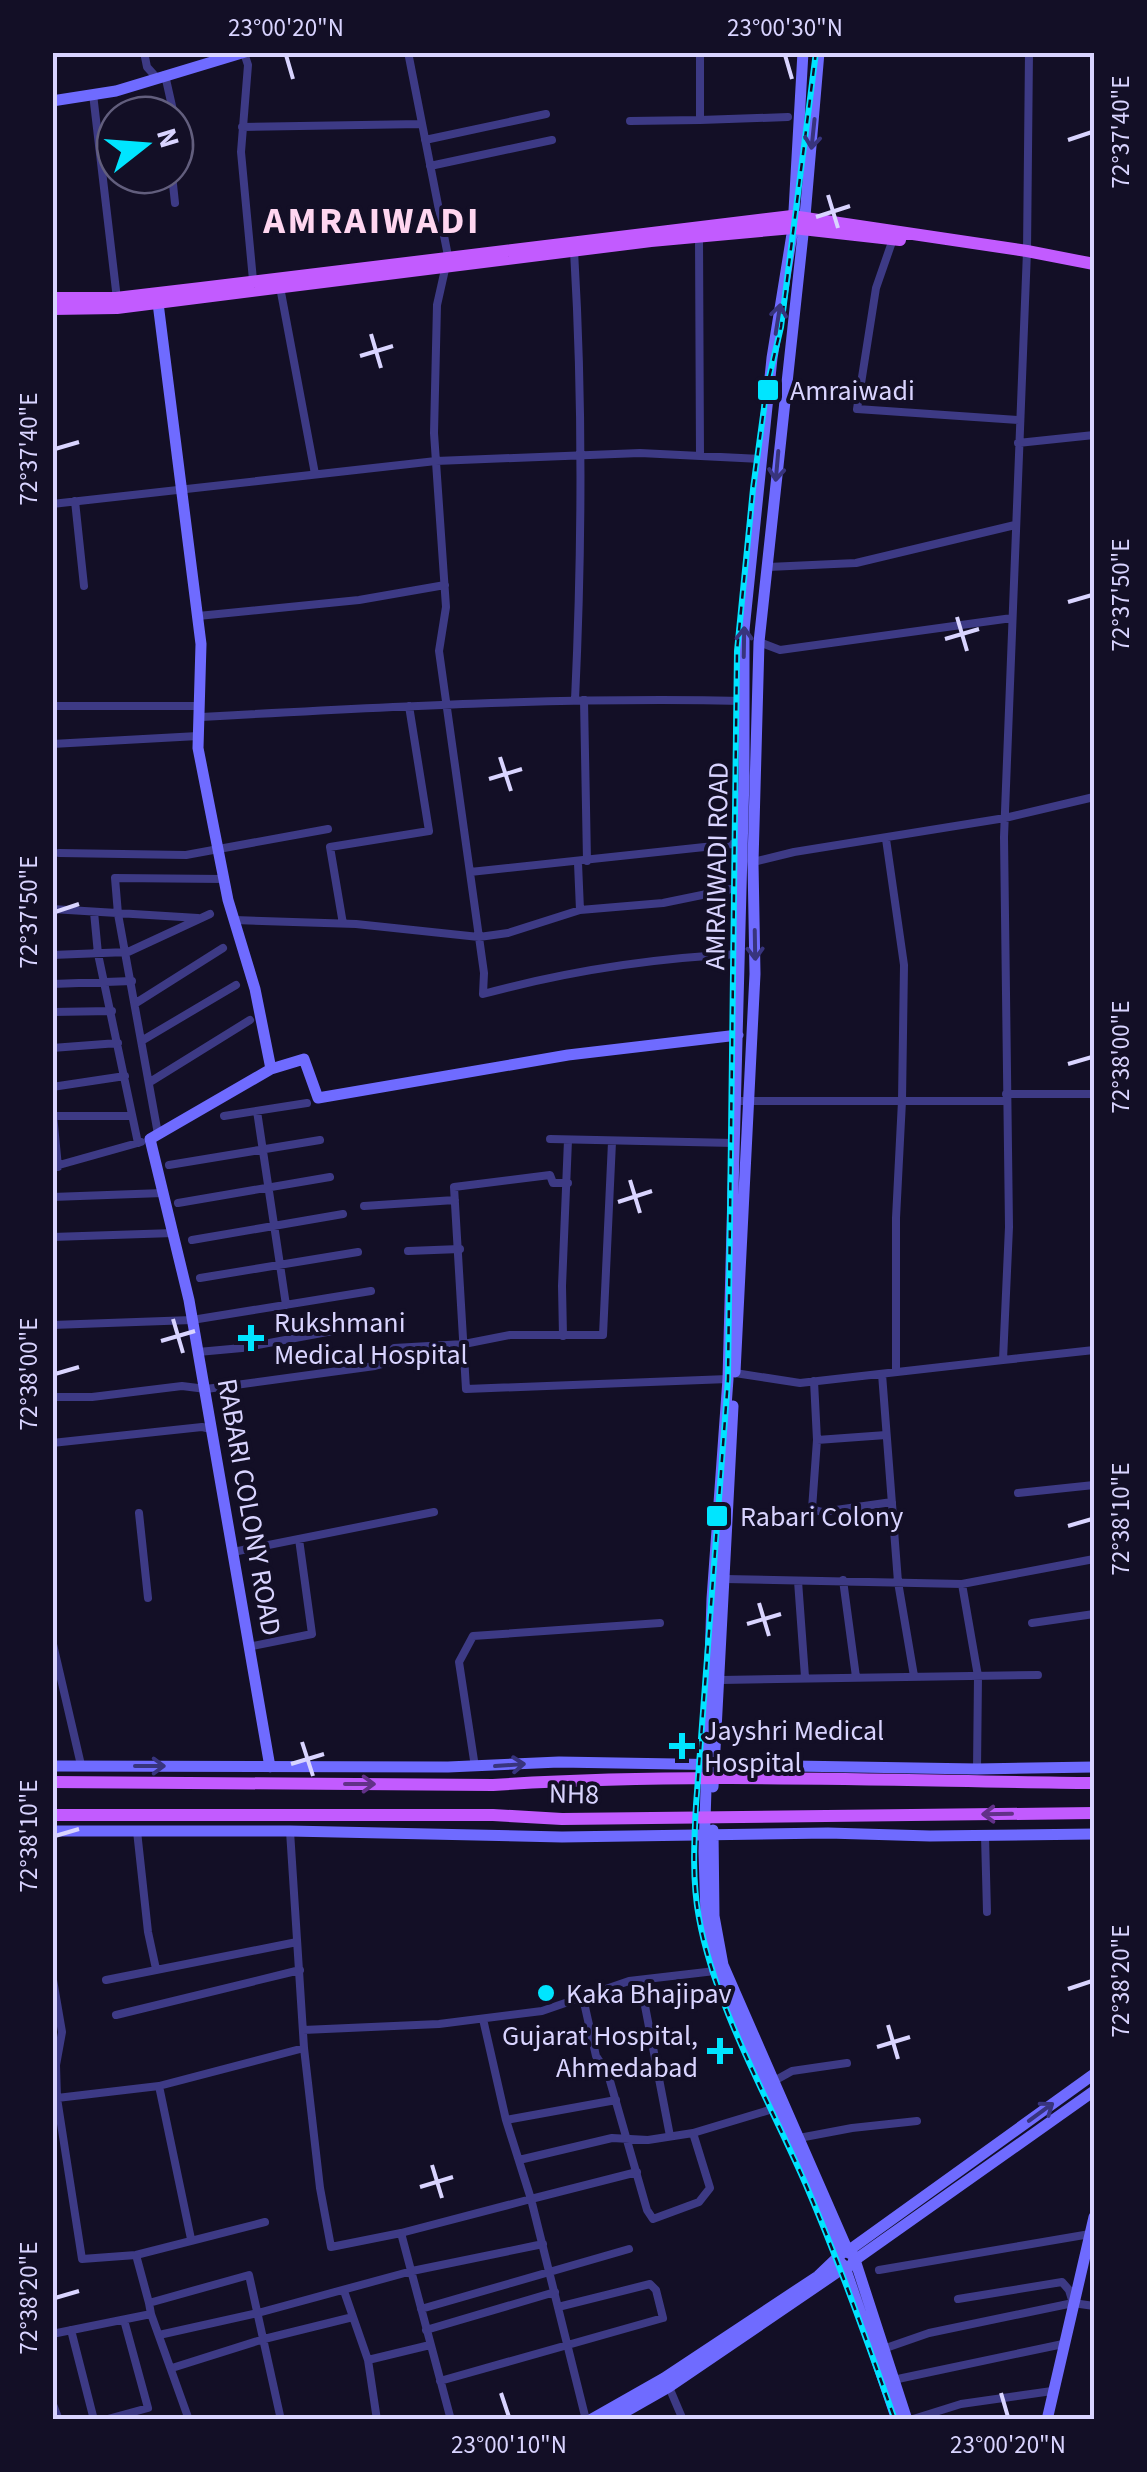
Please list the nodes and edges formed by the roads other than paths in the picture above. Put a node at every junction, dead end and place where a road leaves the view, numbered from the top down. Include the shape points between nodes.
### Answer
1 (144, 52) edge
2 (408, 52) edge
3 (700, 52) edge
4 (803, 52) edge
5 (819, 52) edge
6 (1030, 52) edge
7 (244, 53) edge
8 (160, 76) junction
9 (93, 94) junction
10 (167, 95) edge
11 (52, 101) edge
12 (546, 114) dead end
13 (788, 117) dead end
14 (700, 120) junction
15 (630, 121) dead end
16 (422, 124) junction
17 (242, 127) junction
18 (425, 140) junction
19 (552, 140) dead end
20 (430, 166) junction
21 (174, 195) edge
22 (175, 202) dead end
23 (798, 222) junction
24 (699, 237) junction
25 (892, 239) junction
26 (574, 251) junction
27 (1026, 255) junction
28 (445, 261) junction
29 (1094, 264) edge
30 (1094, 273) edge
31 (253, 280) junction
32 (280, 287) junction
33 (52, 298) edge
34 (117, 303) junction
35 (158, 303) junction
36 (52, 309) edge
37 (1019, 420) junction
38 (1094, 436) edge
39 (1018, 443) junction
40 (579, 456) junction
41 (700, 456) junction
42 (761, 459) junction
43 (436, 460) junction
44 (315, 474) junction
45 (184, 487) junction
46 (75, 501) junction
47 (52, 504) edge
48 (1015, 525) junction
49 (768, 566) junction
50 (84, 586) dead end
51 (445, 586) junction
52 (198, 616) junction
53 (1012, 618) junction
54 (759, 642) junction
55 (580, 700) junction
56 (744, 700) junction
57 (447, 704) junction
58 (52, 706) edge
59 (409, 706) junction
60 (199, 711) junction
61 (198, 736) junction
62 (52, 744) edge
63 (1094, 798) edge
64 (1005, 818) junction
65 (328, 829) dead end
66 (886, 839) junction
67 (742, 843) junction
68 (218, 851) junction
69 (59, 853) dead end
70 (582, 862) junction
71 (753, 862) junction
72 (470, 872) junction
73 (224, 879) junction
74 (741, 888) junction
75 (52, 909) edge
76 (580, 910) junction
77 (94, 912) junction
78 (118, 914) junction
79 (210, 914) dead end
80 (198, 918) junction
81 (234, 920) junction
82 (343, 924) junction
83 (479, 937) junction
84 (223, 948) dead end
85 (128, 952) junction
86 (98, 954) junction
87 (740, 954) junction
88 (52, 955) edge
89 (132, 981) junction
90 (106, 982) junction
91 (52, 984) edge
92 (236, 984) dead end
93 (136, 1003) junction
94 (112, 1011) junction
95 (52, 1012) edge
96 (250, 1020) dead end
97 (738, 1035) junction
98 (143, 1040) junction
99 (118, 1043) junction
100 (52, 1048) edge
101 (270, 1069) junction
102 (125, 1076) junction
103 (150, 1082) junction
104 (52, 1086) edge
105 (1094, 1094) edge
106 (1006, 1098) junction
107 (736, 1101) junction
108 (750, 1101) junction
109 (902, 1101) junction
110 (307, 1103) dead end
111 (52, 1104) edge
112 (256, 1111) junction
113 (53, 1116) edge
114 (132, 1116) junction
115 (224, 1116) dead end
116 (149, 1138) junction
117 (550, 1139) dead end
118 (320, 1140) dead end
119 (568, 1140) junction
120 (612, 1142) junction
121 (734, 1143) junction
122 (263, 1150) junction
123 (168, 1165) dead end
124 (56, 1167) edge
125 (330, 1177) dead end
126 (568, 1183) junction
127 (269, 1187) junction
128 (163, 1194) junction
129 (52, 1197) edge
130 (455, 1200) junction
131 (178, 1203) dead end
132 (364, 1206) dead end
133 (343, 1214) dead end
134 (275, 1226) junction
135 (174, 1233) junction
136 (52, 1237) edge
137 (192, 1240) dead end
138 (460, 1249) junction
139 (408, 1251) dead end
140 (358, 1252) dead end
141 (282, 1264) junction
142 (200, 1278) dead end
143 (371, 1291) dead end
144 (286, 1305) junction
145 (192, 1320) junction
146 (381, 1322) dead end
147 (52, 1325) edge
148 (563, 1336) junction
149 (464, 1344) junction
150 (1094, 1350) edge
151 (198, 1352) junction
152 (1003, 1360) junction
153 (896, 1372) junction
154 (882, 1374) junction
155 (731, 1376) junction
156 (814, 1381) junction
157 (206, 1388) junction
158 (52, 1397) edge
159 (212, 1429) junction
160 (886, 1435) junction
161 (817, 1440) junction
162 (52, 1443) edge
163 (1094, 1485) edge
164 (1018, 1492) dead end
165 (892, 1502) junction
166 (434, 1512) dead end
167 (139, 1513) dead end
168 (299, 1538) junction
169 (233, 1552) junction
170 (1094, 1560) edge
171 (724, 1579) junction
172 (843, 1580) junction
173 (798, 1581) junction
174 (898, 1582) junction
175 (962, 1584) junction
176 (148, 1598) dead end
177 (1094, 1614) edge
178 (1032, 1623) dead end
179 (660, 1624) dead end
180 (52, 1640) edge
181 (248, 1647) junction
182 (1038, 1675) dead end
183 (914, 1676) junction
184 (978, 1676) junction
185 (806, 1677) junction
186 (856, 1677) junction
187 (716, 1682) junction
188 (710, 1764) junction
189 (81, 1765) junction
190 (52, 1766) edge
191 (270, 1767) junction
192 (475, 1767) junction
193 (1094, 1767) edge
194 (977, 1769) junction
195 (710, 1780) junction
196 (52, 1782) edge
197 (1094, 1782) edge
198 (1094, 1814) edge
199 (52, 1815) edge
200 (709, 1817) junction
201 (52, 1831) edge
202 (138, 1831) junction
203 (290, 1831) junction
204 (1094, 1834) edge
205 (709, 1835) junction
206 (985, 1836) junction
207 (987, 1912) dead end
208 (298, 1942) junction
209 (156, 1969) junction
210 (300, 1970) junction
211 (715, 1972) junction
212 (52, 1974) edge
213 (106, 1980) dead end
214 (640, 1980) junction
215 (584, 1998) junction
216 (116, 2015) dead end
217 (482, 2019) junction
218 (303, 2030) junction
219 (304, 2048) junction
220 (847, 2063) dead end
221 (1094, 2074) edge
222 (774, 2081) junction
223 (159, 2086) junction
224 (1094, 2090) edge
225 (57, 2098) junction
226 (616, 2100) junction
227 (776, 2108) junction
228 (506, 2120) junction
229 (917, 2121) dead end
230 (693, 2133) junction
231 (670, 2136) junction
232 (799, 2138) junction
233 (629, 2141) junction
234 (519, 2160) junction
235 (637, 2172) junction
236 (531, 2199) junction
237 (1094, 2217) edge
238 (265, 2222) dead end
239 (401, 2233) junction
240 (1090, 2234) junction
241 (191, 2239) junction
242 (543, 2244) junction
243 (629, 2249) dead end
244 (136, 2254) junction
245 (847, 2258) junction
246 (879, 2270) dead end
247 (412, 2271) junction
248 (550, 2272) junction
249 (344, 2291) junction
250 (555, 2292) junction
251 (958, 2299) dead end
252 (149, 2303) junction
253 (1073, 2304) junction
254 (1094, 2306) edge
255 (558, 2307) junction
256 (421, 2310) junction
257 (151, 2314) junction
258 (258, 2314) junction
259 (353, 2317) junction
260 (124, 2320) junction
261 (71, 2330) junction
262 (426, 2330) junction
263 (52, 2334) edge
264 (159, 2335) junction
265 (263, 2339) junction
266 (568, 2343) junction
267 (1063, 2344) junction
268 (430, 2345) junction
269 (883, 2349) junction
270 (368, 2360) junction
271 (172, 2368) junction
272 (893, 2380) junction
273 (440, 2381) junction
274 (669, 2387) junction
275 (1052, 2391) junction
276 (52, 2402) edge
277 (59, 2420) edge
278 (94, 2420) edge
279 (104, 2420) edge
280 (189, 2420) edge
281 (281, 2420) edge
282 (376, 2420) edge
283 (450, 2420) edge
284 (588, 2420) edge
285 (611, 2420) edge
286 (683, 2420) edge
287 (897, 2420) edge
288 (908, 2420) edge
289 (1047, 2420) edge

1 - 8 street
2 - 16 street
3 - 14 street
4 - 23 street, AMRAIWADI ROAD
5 -> 23 street
6 - 27 street
7 - 8 street
7 - 17 street
8 - 9 street
8 - 10 street
9 - 11 street
9 - 34 street
12 - 18 street
13 - 14 street
14 - 15 street
16 - 17 street
16 - 18 street
17 - 31 street
18 - 20 street
19 - 20 street
20 - 28 street
21 - 22 street
23 - 24 main road
23 - 25 main road
23 - 27 main road
23 - 28 main road
42 -> 23 street, AMRAIWADI ROAD
23 -> 49 street
24 - 26 main road
24 - 41 street
25 - 27 main road
25 - 37 street via 876,288 857,409
26 - 28 main road
26 - 40 street
27 - 29 main road
27 - 30 main road
27 - 37 street
28 - 31 main road
28 - 32 main road
28 - 43 street via 437,304
31 - 34 main road
32 - 35 main road
32 - 44 street
33 - 34 main road
34 - 35 main road
34 - 36 main road
35 - 45 street
37 - 39 street
38 - 39 street
39 - 48 street
40 - 41 street
40 - 43 street
40 - 55 street
41 - 42 street
56 -> 42 street, AMRAIWADI ROAD via 744,626
43 - 44 street
43 - 51 street
44 - 45 street
45 - 46 street
45 - 52 street
46 - 47 street
46 - 50 street
48 - 49 street via 856,563
48 - 53 street
49 - 54 street
51 - 52 street
51 - 57 street via 440,651
52 - 60 street
53 - 54 street via 780,650
53 - 64 street
54 - 71 street
55 - 56 street
55 - 57 street
55 - 70 street
56 - 67 street, AMRAIWADI ROAD
57 - 59 street
57 - 72 street
58 - 60 street
59 - 60 street
59 - 82 street via 429,831 330,847
60 - 61 street
61 - 62 street
61 - 68 street
63 - 64 street
64 - 66 street
64 - 106 street
65 - 68 street
66 - 71 street
66 - 109 street via 904,965
67 - 70 street
67 - 74 street, AMRAIWADI ROAD
68 - 69 street
68 - 73 street
70 - 72 street
70 - 76 street
71 -> 108 street
72 - 83 street
73 - 78 street via 115,878
73 - 81 street
74 - 76 street
74 - 87 street, AMRAIWADI ROAD
75 - 77 street
76 - 83 street
77 - 78 street
77 - 86 street
78 - 80 street
78 - 85 street
79 - 80 street
80 - 85 street
81 - 82 street
81 - 101 street
82 - 83 street
83 - 87 street via 483,994 557,974
84 - 93 street
85 - 86 street
85 - 89 street
86 - 88 street
86 - 90 street
87 - 97 street, AMRAIWADI ROAD
89 - 90 street
89 - 93 street
90 - 91 street
90 - 94 street
92 - 98 street
93 - 98 street
94 - 95 street
94 - 99 street
96 - 103 street
97 - 101 street via 568,1055 318,1098 304,1060
97 - 107 street, AMRAIWADI ROAD
98 - 103 street
99 - 100 street
99 - 102 street
101 - 116 street
102 - 104 street
102 - 114 street
103 - 116 street
105 - 106 street
106 - 109 street
106 - 152 street
107 - 108 street
107 - 121 street, AMRAIWADI ROAD
108 - 109 street
108 - 155 street
109 - 153 street
110 - 112 street
111 - 113 street
112 - 115 street
112 - 122 street
113 - 114 street
113 - 124 street
114 - 116 street
116 - 124 street
116 - 128 street, RABARI COLONY ROAD
117 - 119 street
118 - 122 street
119 - 120 street
119 - 126 street
120 - 121 street
120 - 148 street via 603,1335
121 - 155 street, AMRAIWADI ROAD
122 - 123 street
122 - 127 street
125 - 127 street
126 - 130 street via 553,1183 550,1175 454,1187
126 - 148 street
127 - 131 street
127 - 134 street
128 - 129 street
128 - 135 street, RABARI COLONY ROAD
130 - 132 street
130 - 138 street
133 - 134 street
134 - 137 street
134 - 141 street
135 - 136 street
135 - 145 street, RABARI COLONY ROAD
138 - 139 street
138 - 149 street
140 - 141 street
141 - 142 street
141 - 144 street
143 - 144 street
144 - 145 street
145 - 147 street
145 - 151 street, RABARI COLONY ROAD
146 - 151 street
148 - 149 street via 510,1335
149 - 155 street via 466,1389
149 - 157 street via 394,1348 390,1362 374,1366
150 - 152 street
151 - 157 street, RABARI COLONY ROAD
152 - 153 street
153 - 154 street
154 - 156 street
154 - 160 street
155 - 156 street
155 - 171 street
155 - 187 street, AMRAIWADI ROAD via 712,1599
156 - 161 street
157 - 158 street
157 - 159 street, RABARI COLONY ROAD
159 - 162 street
159 - 169 street, RABARI COLONY ROAD
160 - 161 street
160 - 165 street
161 - 165 street via 811,1501 816,1512
163 - 164 street
165 - 174 street
166 - 168 street
167 - 176 street
168 - 169 street
168 - 181 street via 312,1634
169 - 181 street, RABARI COLONY ROAD
170 - 175 street
171 - 173 street
171 - 187 street
172 - 173 street
172 - 174 street
172 - 186 street
173 - 185 street
174 - 175 street
174 - 183 street
175 - 184 street
177 - 178 street
179 - 192 street via 473,1636 459,1662
180 - 189 street
181 - 191 street, RABARI COLONY ROAD
182 - 184 street
183 - 184 street
183 - 186 street
184 - 194 street
185 - 186 street
185 - 187 street
187 - 188 street
192 -> 188 street
188 - 194 street
188 - 195 street
189 - 190 street
189 -> 191 street
191 - 192 street
193 - 194 street
196 -> 195 main road, NH8
195 - 197 main road, NH8
195 - 200 street
198 -> 200 main road, NH8
199 - 200 main road, NH8
200 - 205 street
201 - 202 street
202 - 203 street
202 - 209 street
203 - 205 street
203 - 208 street
204 - 206 street
205 - 206 street
205 - 211 street via 706,1917
205 - 222 street via 723,1965
206 - 207 street
208 - 209 street
208 - 210 street
209 - 213 street
210 - 216 street
210 - 218 street
211 - 214 street
211 - 227 street
212 - 225 street via 62,2032
214 - 215 street
214 - 231 street
215 - 217 street
215 - 226 street via 596,2056
217 - 218 street
217 - 228 street
218 - 219 street
219 - 223 street
219 - 239 street via 332,2247
220 - 222 street via 792,2070
245 -> 221 street
222 - 232 street
223 - 225 street
223 - 241 street
224 - 245 street
225 - 244 street via 82,2259
226 - 228 street
226 - 233 street
227 - 230 street
227 - 245 street
228 - 234 street
229 - 232 street
230 - 231 street
230 - 235 street via 710,2188 699,2202 653,2219
231 - 233 street
232 - 245 street
233 - 234 street via 612,2138
233 - 235 street
234 - 236 street
235 - 236 street
236 - 239 street
236 - 242 street
237 - 240 street
238 - 241 street
239 - 247 street
240 - 246 street
240 - 253 street
241 - 244 street
242 - 247 street
242 - 248 street
243 - 248 street
244 - 252 street
245 - 269 street
245 - 274 street
245 - 284 street
245 - 287 street
247 - 249 street
247 - 256 street
248 - 250 street
248 - 256 street
249 - 258 street
249 - 259 street
250 - 255 street
250 - 262 street
251 - 253 street via 1062,2282
252 - 257 street
252 - 258 street via 249,2275
253 - 254 street
253 - 267 street
253 - 269 street
255 - 266 street
255 - 266 street via 650,2284 656,2290 663,2318
256 - 262 street
257 - 260 street
257 - 264 street
258 - 264 street
258 - 265 street
259 - 265 street
259 - 270 street
260 - 261 street
260 - 279 street via 148,2408
261 - 263 street
261 - 278 street
262 - 268 street
264 - 271 street
265 - 271 street
265 - 281 street
266 - 273 street
266 - 284 street
267 - 272 street
267 - 275 street
268 - 270 street
268 - 273 street
269 - 272 street
270 - 282 street
271 - 280 street
272 - 288 street
273 - 283 street
274 - 285 street
274 - 286 street
275 - 288 street via 962,2404
275 - 289 street
276 - 277 street

